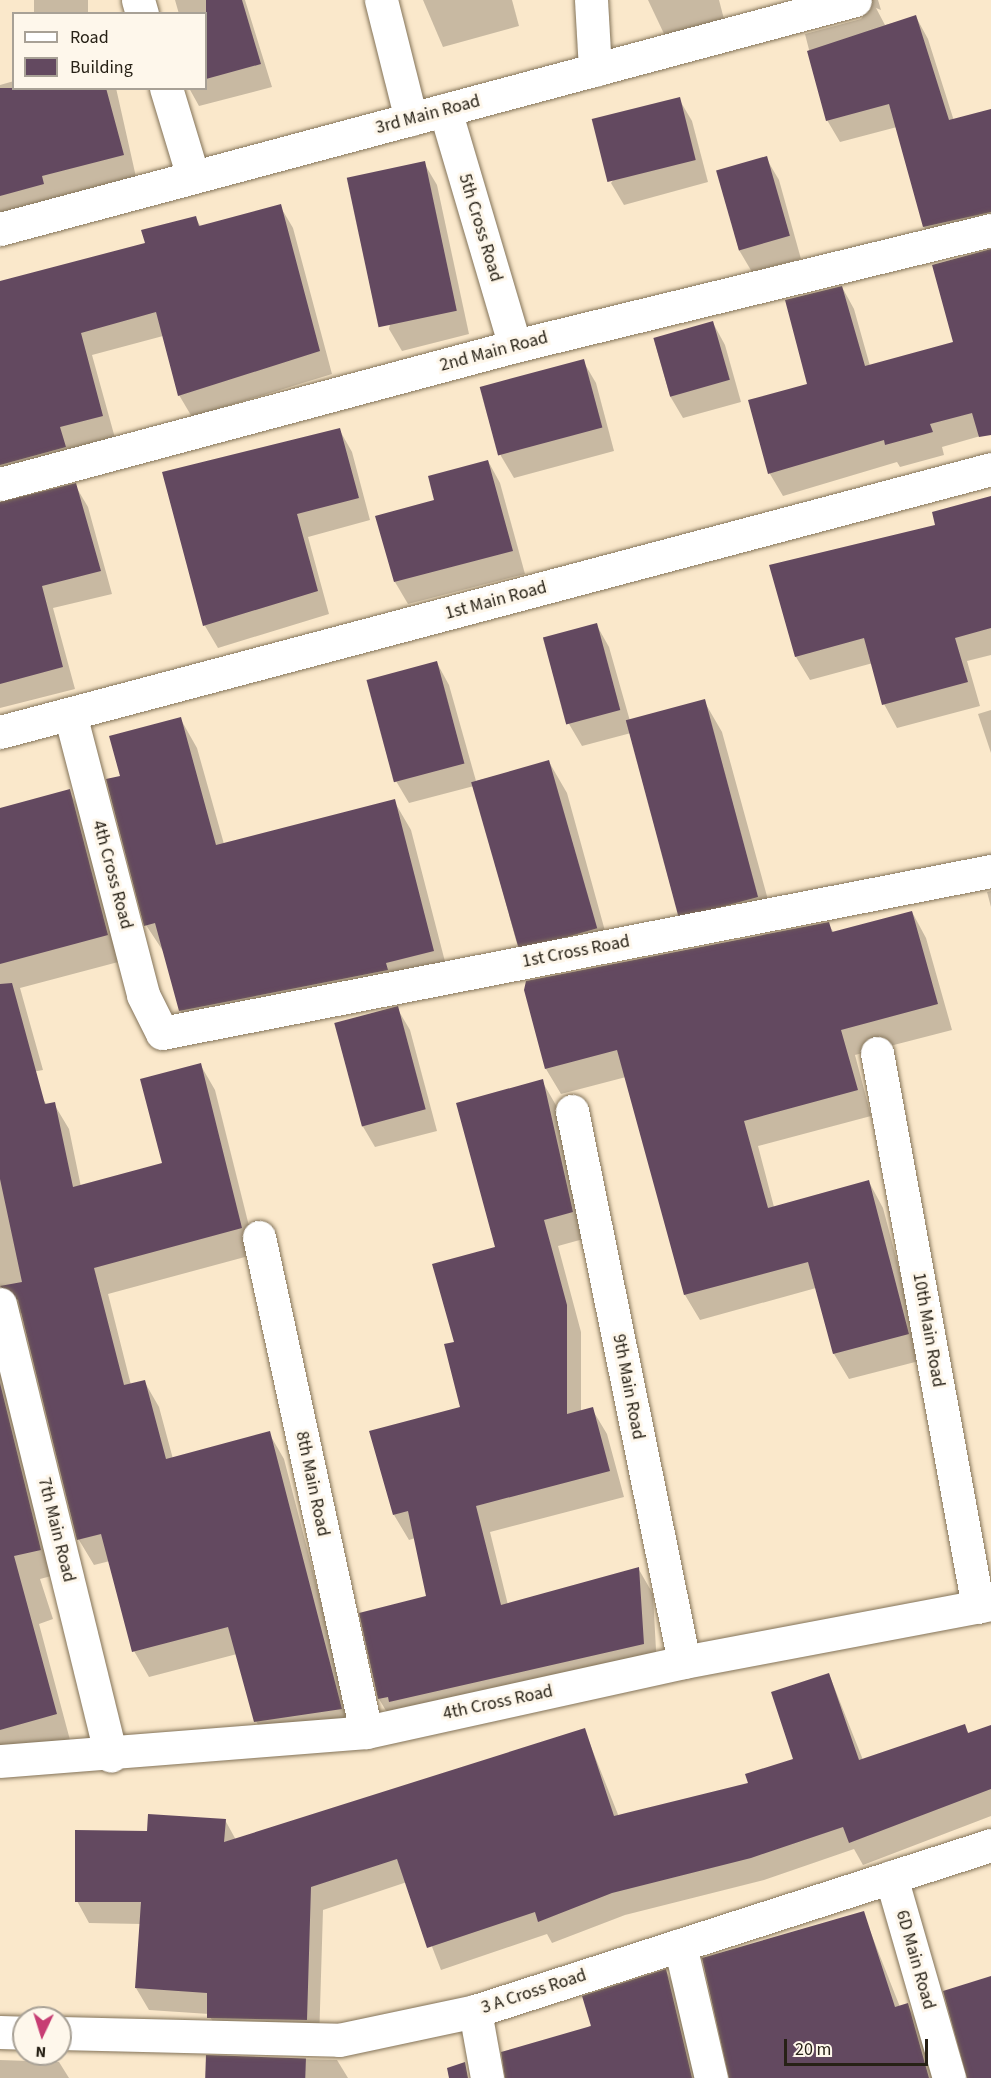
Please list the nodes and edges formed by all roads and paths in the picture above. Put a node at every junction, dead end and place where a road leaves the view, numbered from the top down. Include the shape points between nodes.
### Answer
1 (381, 0) edge
2 (591, 0) edge
3 (855, 0) edge
4 (595, 70) junction
5 (166, 90) edge
6 (445, 110) junction
7 (411, 119) junction
8 (193, 177) junction
9 (0, 229) edge
10 (991, 230) edge
11 (515, 346) junction
12 (991, 469) edge
13 (0, 484) edge
14 (70, 714) junction
15 (0, 732) edge
16 (991, 872) edge
17 (162, 1033) joint
18 (878, 1053) dead end
19 (572, 1111) dead end
20 (259, 1237) dead end
21 (0, 1304) edge
22 (985, 1606) edge
23 (684, 1662) junction
24 (366, 1732) junction
25 (111, 1756) junction
26 (0, 1761) edge
27 (991, 1845) edge
28 (891, 1877) junction
29 (680, 1945) junction
30 (475, 2011) junction
31 (72, 2033) edge
32 (487, 2078) edge
33 (711, 2078) edge
34 (949, 2078) edge

1 - 7 street
2 - 4 street
3 - 4 street, 3rd Main Road
4 - 6 street, 3rd Main Road
5 - 8 street
6 - 7 street, 3rd Main Road
6 - 11 street, 5th Cross Road
7 - 8 street, 3rd Main Road
8 - 9 street, 3rd Main Road
10 - 11 street, 2nd Main Road
11 - 13 street, 2nd Main Road
12 - 14 street, 1st Main Road
14 - 15 street, 1st Main Road
14 - 17 street, 4th Cross Road via 143,995
16 - 17 street, 1st Cross Road
18 - 22 street, 10th Main Road
19 - 23 street, 9th Main Road
20 - 24 street, 8th Main Road
21 - 25 street, 7th Main Road
22 - 23 street, 4th Cross Road
23 - 24 street, 4th Cross Road
24 - 25 street, 4th Cross Road
25 - 26 street, 4th Cross Road
27 - 28 street, 3 A Cross Road
28 - 29 street, 3 A Cross Road
28 - 34 street, 6D Main Road
29 - 30 street, 3 A Cross Road
29 - 33 street
30 - 31 street, 3 A Cross Road via 339,2040
30 - 32 street

